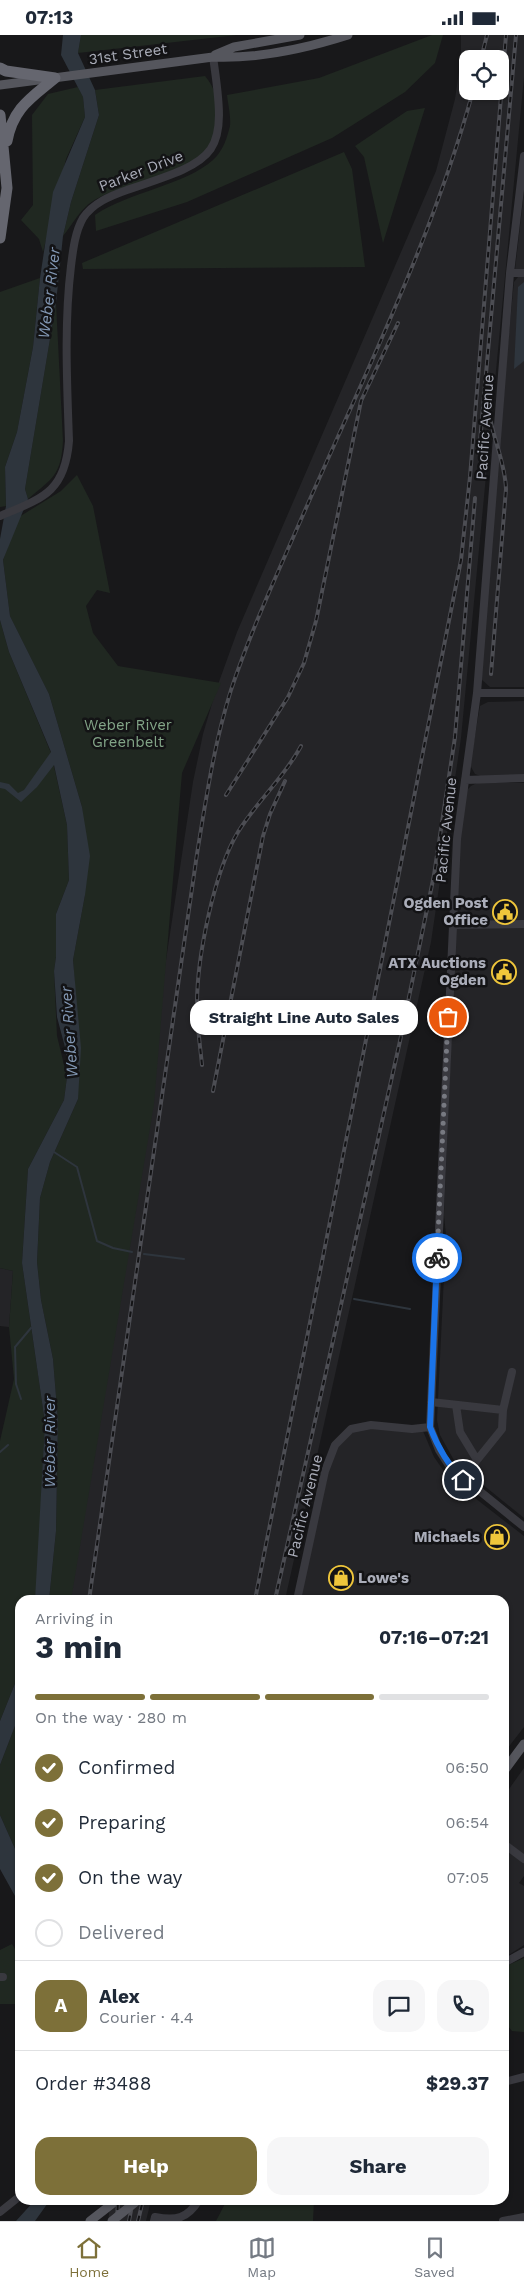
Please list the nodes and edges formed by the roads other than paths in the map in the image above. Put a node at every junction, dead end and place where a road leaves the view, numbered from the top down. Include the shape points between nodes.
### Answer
1 (300, 35) edge
2 (348, 35) edge
3 (213, 57) junction
4 (0, 67) edge
5 (55, 78) junction
6 (0, 85) edge
7 (0, 115) edge
8 (5, 151) junction
9 (524, 156) edge
10 (0, 238) edge
11 (510, 273) junction
12 (524, 273) edge
13 (1, 516) edge
14 (477, 693) junction
15 (524, 693) edge
16 (524, 779) edge
17 (465, 780) junction
18 (452, 925) junction
19 (524, 925) edge
20 (512, 1372) dead end
21 (431, 1402) junction
22 (456, 1405) junction
23 (503, 1410) junction
24 (430, 1427) junction
25 (477, 1460) junction
26 (463, 1480) junction
27 (524, 1527) edge
28 (298, 1595) edge
29 (524, 1744) edge
30 (509, 1764) edge
31 (509, 1848) edge
32 (524, 1859) edge
33 (524, 1951) edge
34 (509, 1960) edge
35 (524, 2077) edge
36 (509, 2082) edge
37 (15, 2200) edge
38 (111, 2205) edge
39 (132, 2205) edge
40 (195, 2205) edge
41 (0, 2212) edge
42 (524, 2217) edge
43 (154, 2219) edge
44 (90, 2221) edge
45 (112, 2221) edge
46 (503, 2221) edge

1 - 3 main road via 234,47
2 - 3 main road, 31st Street via 242,58
3 - 5 main road, 31st Street
3 - 13 street, Parker Drive via 220,114 218,134 209,153 180,173 98,203 80,224 67,306 69,441 66,463 56,485 44,496
4 - 5 highway via 6,71
5 - 6 main road, 31st Street
5 - 8 highway via 22,105 10,125
7 - 8 highway
8 - 10 highway via 7,188
9 - 11 street, Pacific Avenue
11 - 12 street
11 - 14 street, Pacific Avenue
14 - 15 street
14 - 17 street, Pacific Avenue
16 - 17 street
17 - 18 street, Pacific Avenue via 457,839
18 - 19 street
18 - 21 street, Pacific Avenue
20 - 23 street
21 - 22 street
21 - 24 street, Pacific Avenue
22 - 23 street
22 - 25 street via 460,1433
23 - 25 street via 502,1429
24 - 26 street via 438,1450
24 - 28 street, Pacific Avenue via 412,1429 371,1425 351,1429 335,1445 326,1471
25 - 26 street
26 - 27 street
29 - 30 main road
31 - 32 street
33 - 34 street
35 - 36 street
37 - 41 street
38 - 44 main road
39 - 45 main road, bridge
40 - 43 street via 182,2218
42 - 46 street

